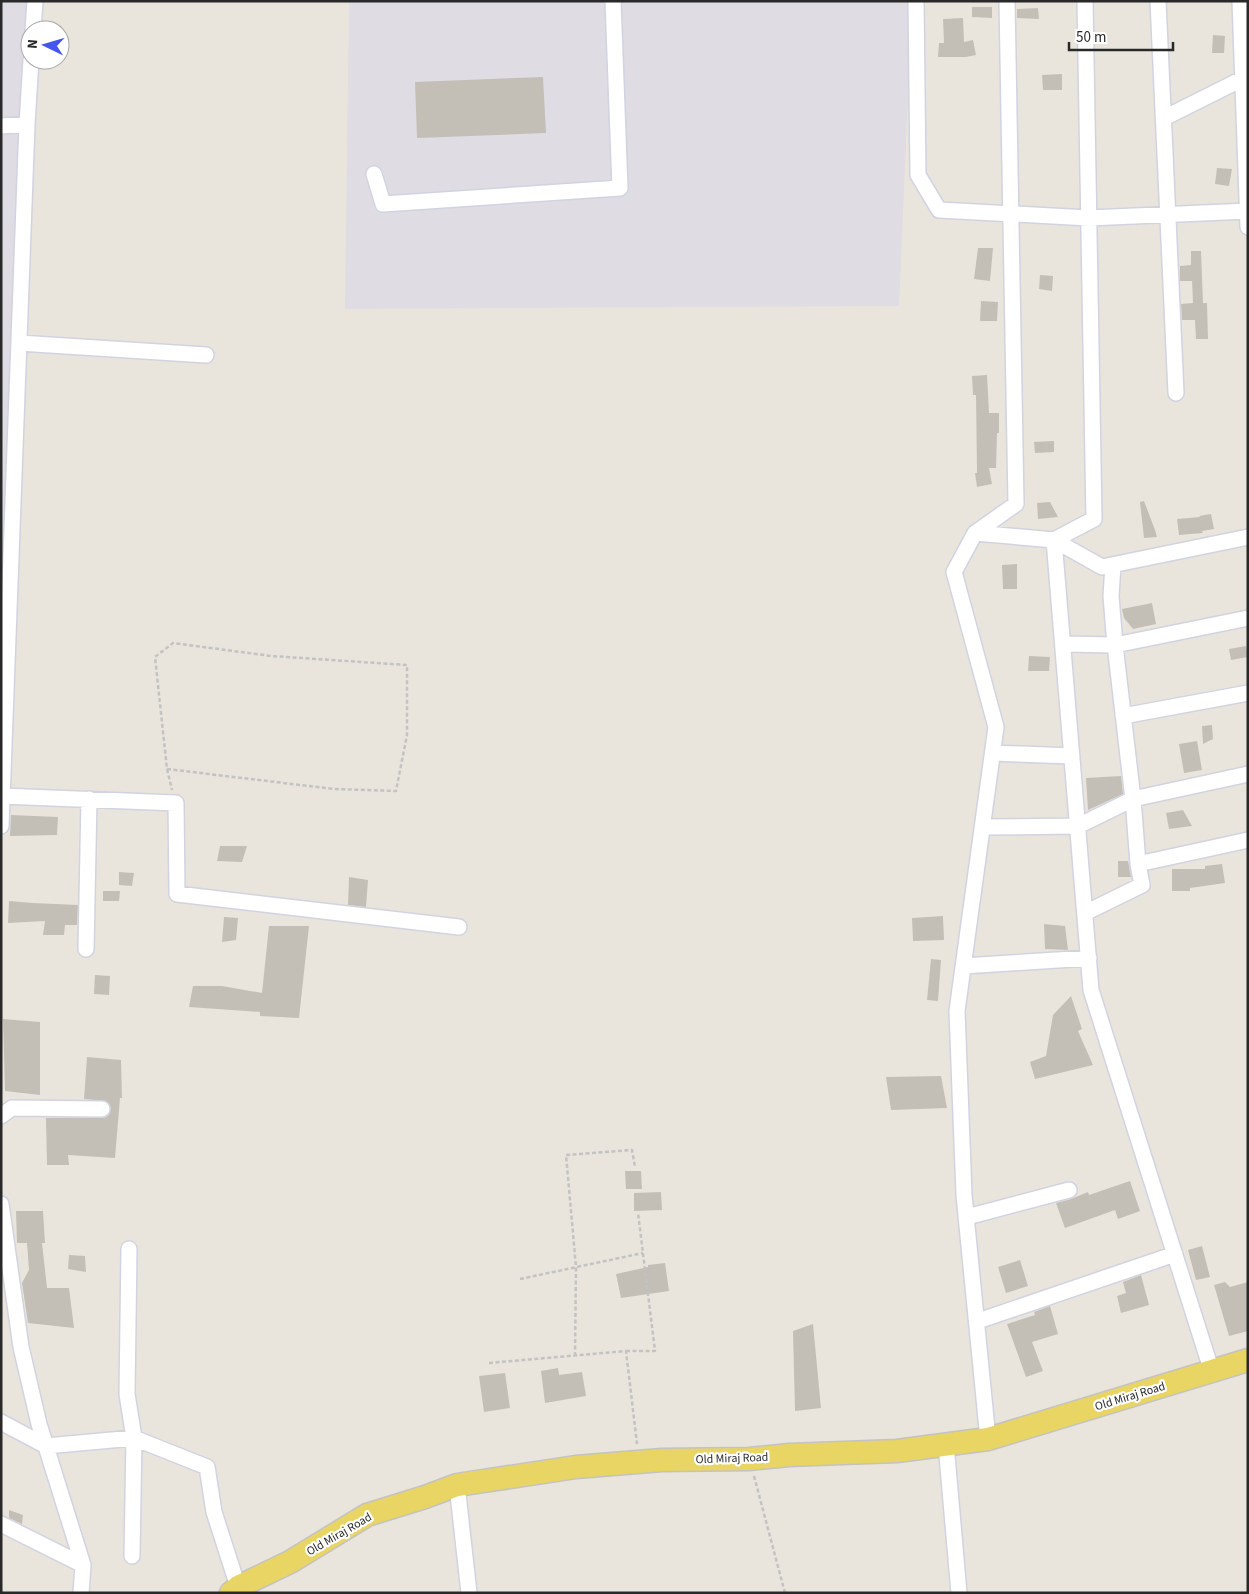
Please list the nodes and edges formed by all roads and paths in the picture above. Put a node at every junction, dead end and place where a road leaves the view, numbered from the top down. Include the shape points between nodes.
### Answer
1 (35, 1) edge
2 (613, 1) edge
3 (916, 1) edge
4 (1007, 1) edge
5 (1085, 1) edge
6 (1158, 1) edge
7 (1240, 1) edge
8 (34, 20) edge
9 (30, 70) edge
10 (1242, 79) junction
11 (1164, 118) junction
12 (27, 124) junction
13 (1, 126) edge
14 (374, 174) dead end
15 (1247, 211) edge
16 (1011, 214) junction
17 (1168, 215) junction
18 (1089, 218) junction
19 (1248, 227) edge
20 (19, 343) junction
21 (206, 355) dead end
22 (1176, 393) dead end
23 (975, 533) junction
24 (1248, 537) edge
25 (1054, 540) junction
26 (1113, 565) junction
27 (6, 569) edge
28 (1248, 618) edge
29 (1063, 644) junction
30 (1115, 645) junction
31 (1248, 693) edge
32 (1123, 716) junction
33 (993, 753) junction
34 (1072, 756) junction
35 (167, 769) junction
36 (1248, 774) edge
37 (2, 796) edge
38 (89, 799) junction
39 (1133, 799) junction
40 (176, 802) junction
41 (1, 826) edge
42 (1078, 826) junction
43 (983, 827) junction
44 (1248, 840) edge
45 (1138, 864) junction
46 (1085, 913) junction
47 (459, 927) dead end
48 (86, 949) dead end
49 (1089, 958) junction
50 (963, 966) junction
51 (102, 1109) dead end
52 (1, 1116) edge
53 (635, 1167) dead end
54 (1069, 1190) dead end
55 (1, 1204) edge
56 (638, 1213) dead end
57 (967, 1217) junction
58 (129, 1249) dead end
59 (643, 1254) junction
60 (1174, 1254) junction
61 (576, 1267) junction
62 (520, 1278) dead end
63 (978, 1321) junction
64 (626, 1351) junction
65 (575, 1356) junction
66 (1248, 1360) edge
67 (489, 1364) dead end
68 (1212, 1372) junction
69 (1, 1422) edge
70 (134, 1438) junction
71 (988, 1439) junction
72 (946, 1444) junction
73 (46, 1446) junction
74 (749, 1459) junction
75 (640, 1463) junction
76 (457, 1485) junction
77 (1, 1524) edge
78 (132, 1556) dead end
79 (83, 1565) junction
80 (236, 1591) edge
81 (81, 1593) edge
82 (469, 1593) edge
83 (785, 1593) edge
84 (959, 1593) edge

1 - 8 street
2 - 14 street via 620,188 383,204
3 - 16 street via 918,175 939,210
4 - 16 street
5 - 18 street
6 - 11 street
7 - 10 street
9 - 12 street
10 - 11 street
10 - 15 street
11 - 17 street
12 - 13 street
12 - 20 street
15 - 17 street
15 - 19 street
16 - 18 street
16 - 23 street via 1016,504
17 - 18 street
17 - 22 street
18 - 25 street via 1094,520
20 - 21 street
20 - 27 street
23 - 25 street
23 - 33 street via 954,572 996,727
24 - 26 street
25 - 26 street via 1102,568
25 - 29 street
26 - 30 street via 1111,596
27 - 37 street
28 - 30 street
29 - 30 street
29 - 34 street
30 - 32 street
31 - 32 street
32 - 39 street
33 - 34 street
33 - 43 street
34 - 42 street
35 - 35 path via 334,789 396,791 407,735 406,665 271,656 173,643 155,657
35 - 40 path
36 - 39 street
37 - 38 street
37 - 41 street
38 - 40 street
38 - 48 street
39 - 42 street
39 - 45 street
40 - 47 street via 177,894
42 - 43 street
42 - 46 street
43 - 50 street
44 - 45 street
45 - 46 street via 1142,885
46 - 49 street
49 - 50 street
49 - 60 street via 1091,990
50 - 57 street via 957,1011
51 - 52 street via 12,1108
53 - 61 path via 632,1150 566,1155
54 - 57 street
55 - 73 street via 21,1347
56 - 59 path
57 - 63 street
58 - 70 street via 127,1394
59 - 61 path
59 - 64 path via 656,1351
60 - 63 street
60 - 68 street
61 - 62 path
61 - 65 path
63 - 71 street
64 - 65 path
64 - 75 path
65 - 67 path
66 - 68 main road, Old Miraj Road
68 - 71 main road, Old Miraj Road
69 - 73 street
70 - 73 street
70 - 78 street
70 - 80 street via 207,1467 214,1512
71 - 72 main road, Old Miraj Road
72 - 74 main road, Old Miraj Road via 896,1451
72 - 84 street
73 - 79 street
74 - 75 main road, Old Miraj Road
74 - 83 path
75 - 76 main road, Old Miraj Road via 576,1467
76 - 80 main road, Old Miraj Road via 367,1515
76 - 82 street
77 - 79 street
79 - 81 street

